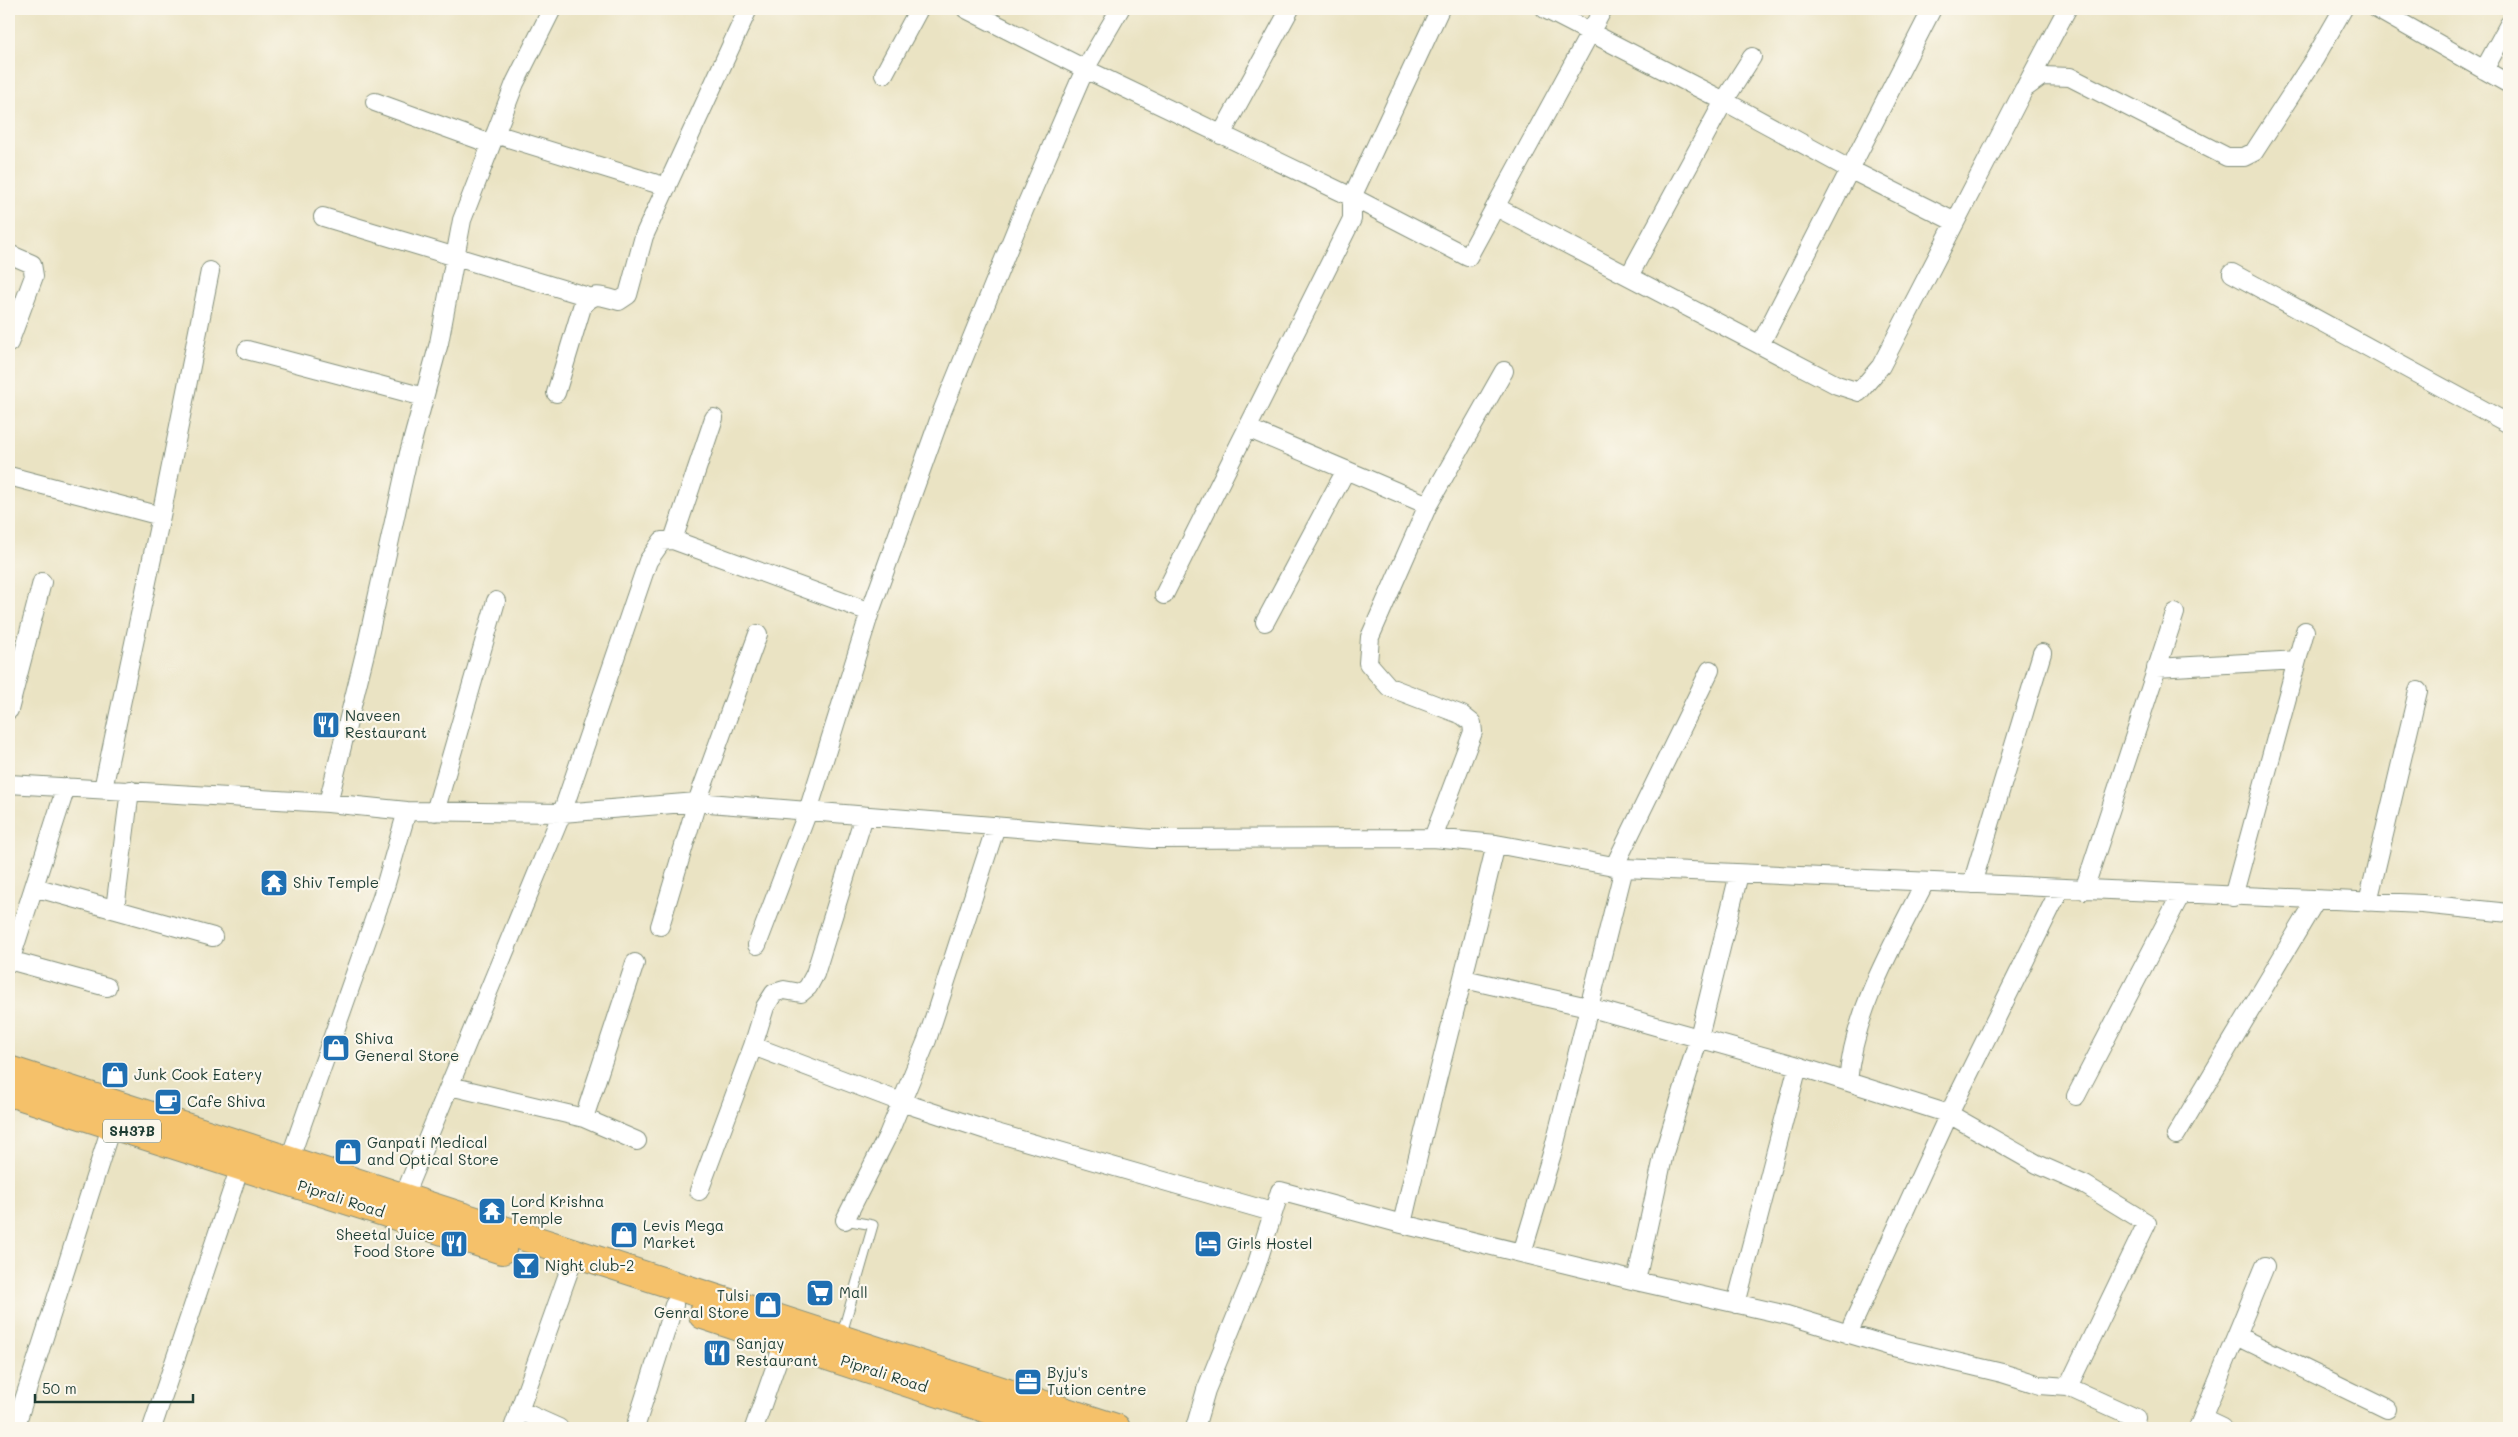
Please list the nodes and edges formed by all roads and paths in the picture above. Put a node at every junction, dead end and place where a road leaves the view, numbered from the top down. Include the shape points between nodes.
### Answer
1 (552, 9) edge
2 (748, 9) edge
3 (919, 9) edge
4 (966, 9) edge
5 (1120, 9) edge
6 (1290, 9) edge
7 (1440, 9) edge
8 (1545, 9) edge
9 (1603, 9) edge
10 (1932, 9) edge
11 (2067, 9) edge
12 (2342, 9) edge
13 (2377, 9) edge
14 (2509, 24) edge
15 (1590, 33) junction
16 (1752, 58) dead end
17 (1085, 69) junction
18 (2484, 70) junction
19 (884, 74) dead end
20 (2509, 84) edge
21 (2024, 89) junction
22 (1724, 101) junction
23 (375, 102) dead end
24 (1221, 135) junction
25 (493, 139) junction
26 (1849, 169) junction
27 (667, 187) junction
28 (1352, 197) junction
29 (1496, 207) junction
30 (323, 216) dead end
31 (1955, 222) junction
32 (9, 254) edge
33 (455, 256) junction
34 (210, 271) dead end
35 (2232, 273) dead end
36 (1629, 276) junction
37 (590, 297) junction
38 (9, 343) edge
39 (1760, 345) junction
40 (247, 350) dead end
41 (1504, 371) dead end
42 (556, 393) dead end
43 (424, 397) junction
44 (714, 418) dead end
45 (2509, 424) edge
46 (1248, 428) junction
47 (1346, 470) junction
48 (9, 476) edge
49 (1428, 505) junction
50 (162, 516) junction
51 (673, 540) junction
52 (42, 582) dead end
53 (1164, 595) dead end
54 (496, 601) dead end
55 (870, 612) junction
56 (2175, 613) dead end
57 (1265, 622) dead end
58 (2305, 632) dead end
59 (758, 634) dead end
60 (2042, 653) dead end
61 (2297, 660) junction
62 (2156, 668) junction
63 (1710, 670) dead end
64 (2418, 691) dead end
65 (9, 710) edge
66 (9, 784) edge
67 (66, 787) junction
68 (103, 789) junction
69 (130, 790) junction
70 (697, 802) junction
71 (328, 803) junction
72 (407, 811) junction
73 (808, 811) junction
74 (435, 812) junction
75 (562, 813) junction
76 (864, 816) junction
77 (996, 826) junction
78 (1433, 838) junction
79 (1496, 844) junction
80 (1619, 868) junction
81 (1740, 874) junction
82 (1925, 882) junction
83 (1972, 884) junction
84 (34, 887) junction
85 (2060, 889) junction
86 (2084, 890) junction
87 (2181, 894) junction
88 (2233, 897) junction
89 (2316, 900) junction
90 (2368, 902) junction
91 (115, 909) junction
92 (2509, 912) edge
93 (660, 926) dead end
94 (213, 936) dead end
95 (757, 944) dead end
96 (9, 956) edge
97 (9, 960) edge
98 (635, 963) dead end
99 (1464, 978) junction
100 (107, 987) dead end
101 (1588, 1007) junction
102 (1699, 1037) junction
103 (753, 1046) junction
104 (1798, 1066) junction
105 (9, 1070) edge
106 (1848, 1082) junction
107 (450, 1086) junction
108 (9, 1092) edge
109 (2076, 1096) dead end
110 (901, 1102) junction
111 (1949, 1114) junction
112 (584, 1118) junction
113 (112, 1124) junction
114 (2176, 1135) dead end
115 (637, 1141) dead end
116 (289, 1161) junction
117 (240, 1167) junction
118 (699, 1191) dead end
119 (404, 1198) junction
120 (1272, 1212) junction
121 (845, 1220) joint
122 (1402, 1224) junction
123 (1522, 1253) junction
124 (2265, 1266) dead end
125 (569, 1272) junction
126 (1636, 1281) junction
127 (1736, 1304) junction
128 (674, 1305) junction
129 (1848, 1334) junction
130 (2237, 1336) junction
131 (840, 1339) junction
132 (784, 1342) junction
133 (2068, 1387) junction
134 (2387, 1409) dead end
135 (519, 1410) junction
136 (2136, 1418) dead end
137 (2201, 1424) edge
138 (15, 1428) edge
139 (152, 1428) edge
140 (513, 1428) edge
141 (559, 1428) edge
142 (634, 1428) edge
143 (754, 1428) edge
144 (1044, 1428) edge
145 (1116, 1428) edge
146 (1195, 1428) edge
147 (2222, 1428) edge

1 - 25 street via 515,83
2 - 27 street
3 - 19 street
4 - 17 street
5 - 17 street
6 - 24 street
7 - 28 street
8 - 15 street
9 - 15 street
10 - 26 street
11 - 21 street
12 - 21 street via 2315,58 2254,152 2244,157 2227,158 2070,77 2042,76
13 - 18 street
14 - 18 street
15 - 22 street
15 - 29 street
16 - 22 street
17 - 24 street
17 - 55 street via 943,409
18 - 20 street
21 - 31 street
22 - 26 street
22 - 36 street
23 - 25 street
24 - 28 street
25 - 27 street
25 - 33 street via 462,220
26 - 31 street
26 - 39 street
27 - 37 street via 644,236 628,295 619,301 596,295
28 - 29 street via 1468,257
28 - 46 street via 1352,219
29 - 36 street
30 - 33 street
31 - 39 street via 1881,366 1858,392 1836,385
32 - 38 street via 32,264 34,276
33 - 37 street
33 - 43 street via 439,343
34 - 50 street
35 - 45 street
36 - 39 street
37 - 42 street via 582,307
40 - 43 street
41 - 49 street
43 - 71 street
44 - 51 street
46 - 47 street
46 - 53 street
47 - 49 street
47 - 57 street
48 - 50 street
49 - 78 street via 1370,637 1368,663 1389,686 1462,715 1472,723 1473,732
50 - 68 street
51 - 55 street
51 - 75 street via 662,541 648,561
52 - 65 street
54 - 74 street
55 - 73 street
56 - 62 street
58 - 61 street
59 - 70 street
60 - 83 street
61 - 62 street
61 - 88 street
62 - 86 street
63 - 80 street
64 - 90 street
66 - 67 street
67 - 68 street
67 - 84 street
68 - 69 street
69 - 71 street
69 - 91 street
70 - 73 street
70 - 75 street
70 - 93 street
71 - 72 street
72 - 74 street
72 - 116 street via 382,897
73 - 76 street
73 - 95 street
74 - 75 street
75 - 107 street
76 - 77 street
76 - 103 street via 815,974 801,993 784,990 774,993 765,1007
77 - 78 street via 1152,839
77 - 110 street via 927,1040
78 - 79 street
79 - 80 street
79 - 99 street
80 - 81 street
80 - 101 street
81 - 82 street
81 - 102 street
82 - 83 street
82 - 106 street via 1865,1005 1850,1058
83 - 85 street
84 - 91 street
84 - 96 street
85 - 86 street
85 - 111 street
86 - 87 street
87 - 88 street
87 - 109 street
88 - 89 street
89 - 90 street
89 - 114 street
90 - 92 street
91 - 94 street
97 - 100 street
98 - 112 street
99 - 101 street
99 - 122 street
101 - 102 street
101 - 123 street via 1554,1147
102 - 104 street
102 - 126 street via 1664,1154
103 - 110 street
103 - 118 street
104 - 106 street
104 - 127 street
105 - 116 main road
106 - 111 street
107 - 112 street
107 - 119 street
108 - 113 main road, Piprali Road / SH37B
110 - 120 street via 986,1130
110 - 121 street
111 - 129 street
111 - 133 street via 2037,1164 2085,1184 2147,1223
112 - 115 street
113 - 117 main road, Piprali Road / SH37B
113 - 138 street
116 - 119 main road
117 - 125 main road, Piprali Road / SH37B
117 - 139 street
119 - 131 main road
120 - 122 street via 1280,1191
120 - 146 street via 1255,1270 1206,1390
121 - 131 lane via 873,1225
122 - 123 street
123 - 126 street
124 - 130 street
125 - 128 main road, Piprali Road / SH37B
125 - 135 street
126 - 127 street
127 - 129 street via 1787,1315
128 - 132 main road, Piprali Road / SH37B
128 - 142 street
129 - 133 street via 2040,1385
130 - 134 street
130 - 137 street
131 - 145 main road
132 - 143 street
132 - 144 main road, Piprali Road / SH37B
133 - 136 street
135 - 140 street
135 - 141 street
137 - 147 street

